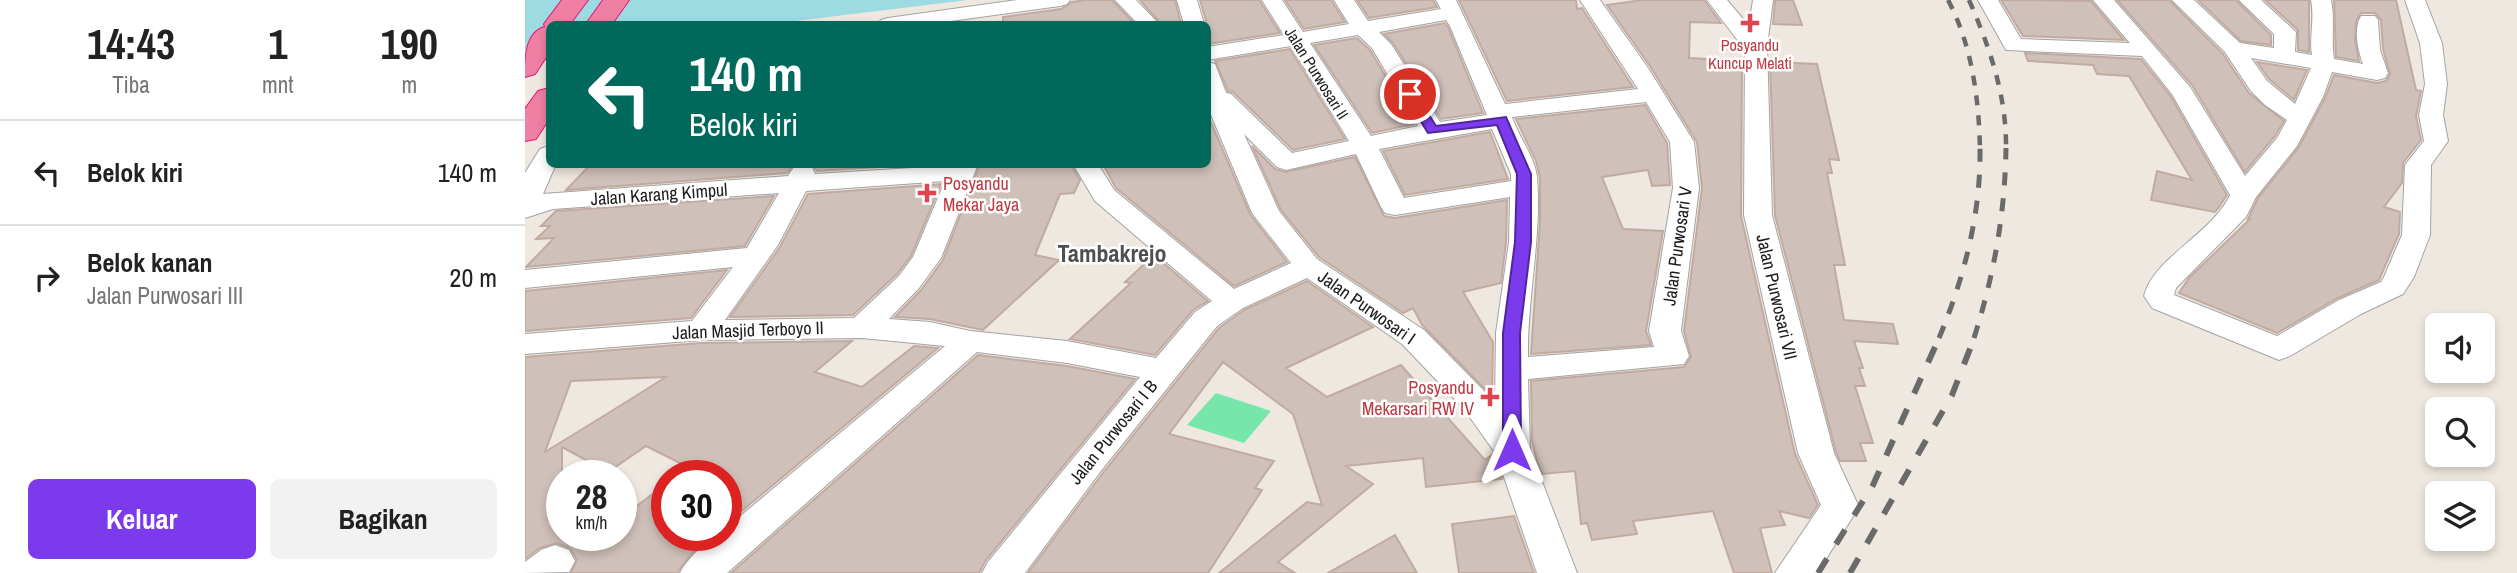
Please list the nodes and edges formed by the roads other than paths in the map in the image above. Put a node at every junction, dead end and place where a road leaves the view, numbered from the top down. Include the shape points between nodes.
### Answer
1 (575, 0) edge
2 (616, 0) edge
3 (1060, 0) edge
4 (1124, 0) edge
5 (1187, 0) edge
6 (1272, 0) edge
7 (1344, 0) edge
8 (1590, 0) edge
9 (1717, 0) edge
10 (1763, 0) edge
11 (1988, 0) edge
12 (2103, 0) edge
13 (2182, 0) edge
14 (2249, 0) edge
15 (2321, 0) edge
16 (2415, 0) edge
17 (1033, 4) junction
18 (1448, 10) edge
19 (962, 20) edge
20 (2368, 20) dead end
21 (559, 21) edge
22 (601, 21) edge
23 (944, 21) edge
24 (1037, 21) edge
25 (1137, 21) edge
26 (1146, 21) edge
27 (1193, 21) edge
28 (1362, 28) junction
29 (546, 38) edge
30 (1297, 39) junction
31 (2233, 48) junction
32 (1756, 49) junction
33 (2147, 50) junction
34 (1211, 53) edge
35 (2284, 56) junction
36 (529, 63) edge
37 (2324, 64) junction
38 (1211, 83) edge
39 (1211, 87) edge
40 (1652, 94) junction
41 (546, 101) edge
42 (2299, 117) junction
43 (1497, 119) junction
44 (1211, 122) edge
45 (1433, 130) junction
46 (525, 132) edge
47 (1364, 145) junction
48 (546, 159) edge
49 (962, 168) edge
50 (1087, 168) edge
51 (1246, 170) junction
52 (801, 175) edge
53 (1517, 188) junction
54 (2243, 195) junction
55 (525, 208) edge
56 (754, 256) junction
57 (1309, 266) junction
58 (525, 279) edge
59 (1233, 301) junction
60 (862, 328) junction
61 (701, 330) junction
62 (970, 341) junction
63 (525, 344) edge
64 (1512, 369) junction
65 (1163, 370) junction
66 (1512, 450) junction
67 (700, 573) edge
68 (1002, 573) edge
69 (1557, 573) edge
70 (1795, 573) edge

1 - 21 highway
2 - 22 highway
3 - 17 street
4 - 25 street
4 - 26 street
5 - 27 street
6 - 30 street, Jalan Purwosari II
7 - 28 street
8 - 40 street, Jalan Purwosari V
9 - 32 street
10 - 32 street, Jalan Purwosari VII
11 - 33 street via 2014,45
12 - 33 street
13 - 31 street
14 - 35 street via 2285,32
15 - 37 street
16 - 54 street via 2431,43 2436,84 2431,115 2436,141 2418,165 2416,235 2392,288 2279,349 2160,300 2161,287 2173,271 2222,226
17 - 19 street
17 - 24 street
18 - 28 street
18 - 43 street
19 - 23 street
20 - 37 street via 2369,50 2377,73
28 - 30 street
28 - 45 street via 1380,44
29 - 36 highway
30 - 34 street
30 - 47 street, Jalan Purwosari II
31 - 35 street
31 - 42 street via 2259,86
32 - 70 street, Jalan Purwosari VII via 1758,215 1816,453 1840,507
33 - 54 street via 2182,92
35 - 37 street
37 - 42 street
38 - 51 street, Jalan Purwosari I
39 - 47 street via 1286,162
40 - 43 street
40 - 64 street, Jalan Purwosari V via 1682,142 1686,171 1665,331 1673,356
41 - 46 highway
42 - 54 street via 2288,141
43 - 45 street
43 - 53 street via 1524,174
44 - 51 street
45 - 47 street
47 - 53 street, Jalan Purwosari II via 1395,207
48 - 55 street
49 - 52 street, Jalan Karang Kimpul
49 - 60 street, Jalan Karang Kimpul via 927,258
50 - 59 street via 1104,195
51 - 57 street, Jalan Purwosari I via 1266,213
52 - 55 street, Jalan Karang Kimpul via 549,201
52 - 56 street
53 - 64 street via 1523,242 1511,333
56 - 58 street
56 - 61 street
57 - 59 street, Jalan Purwosari I B
57 - 66 street, Jalan Purwosari I via 1413,337 1476,401
59 - 65 street, Jalan Purwosari I B via 1206,319
60 - 61 street, Jalan Masjid Terboyo II
60 - 62 street, Jalan Masjid Terboyo II via 930,332
61 - 63 street, Jalan Masjid Terboyo II
62 - 65 street, Jalan Masjid Terboyo II via 1067,352
62 - 67 street
64 - 66 street
65 - 68 street, Jalan Purwosari I B
66 - 69 street, Jalan Purwosari I

